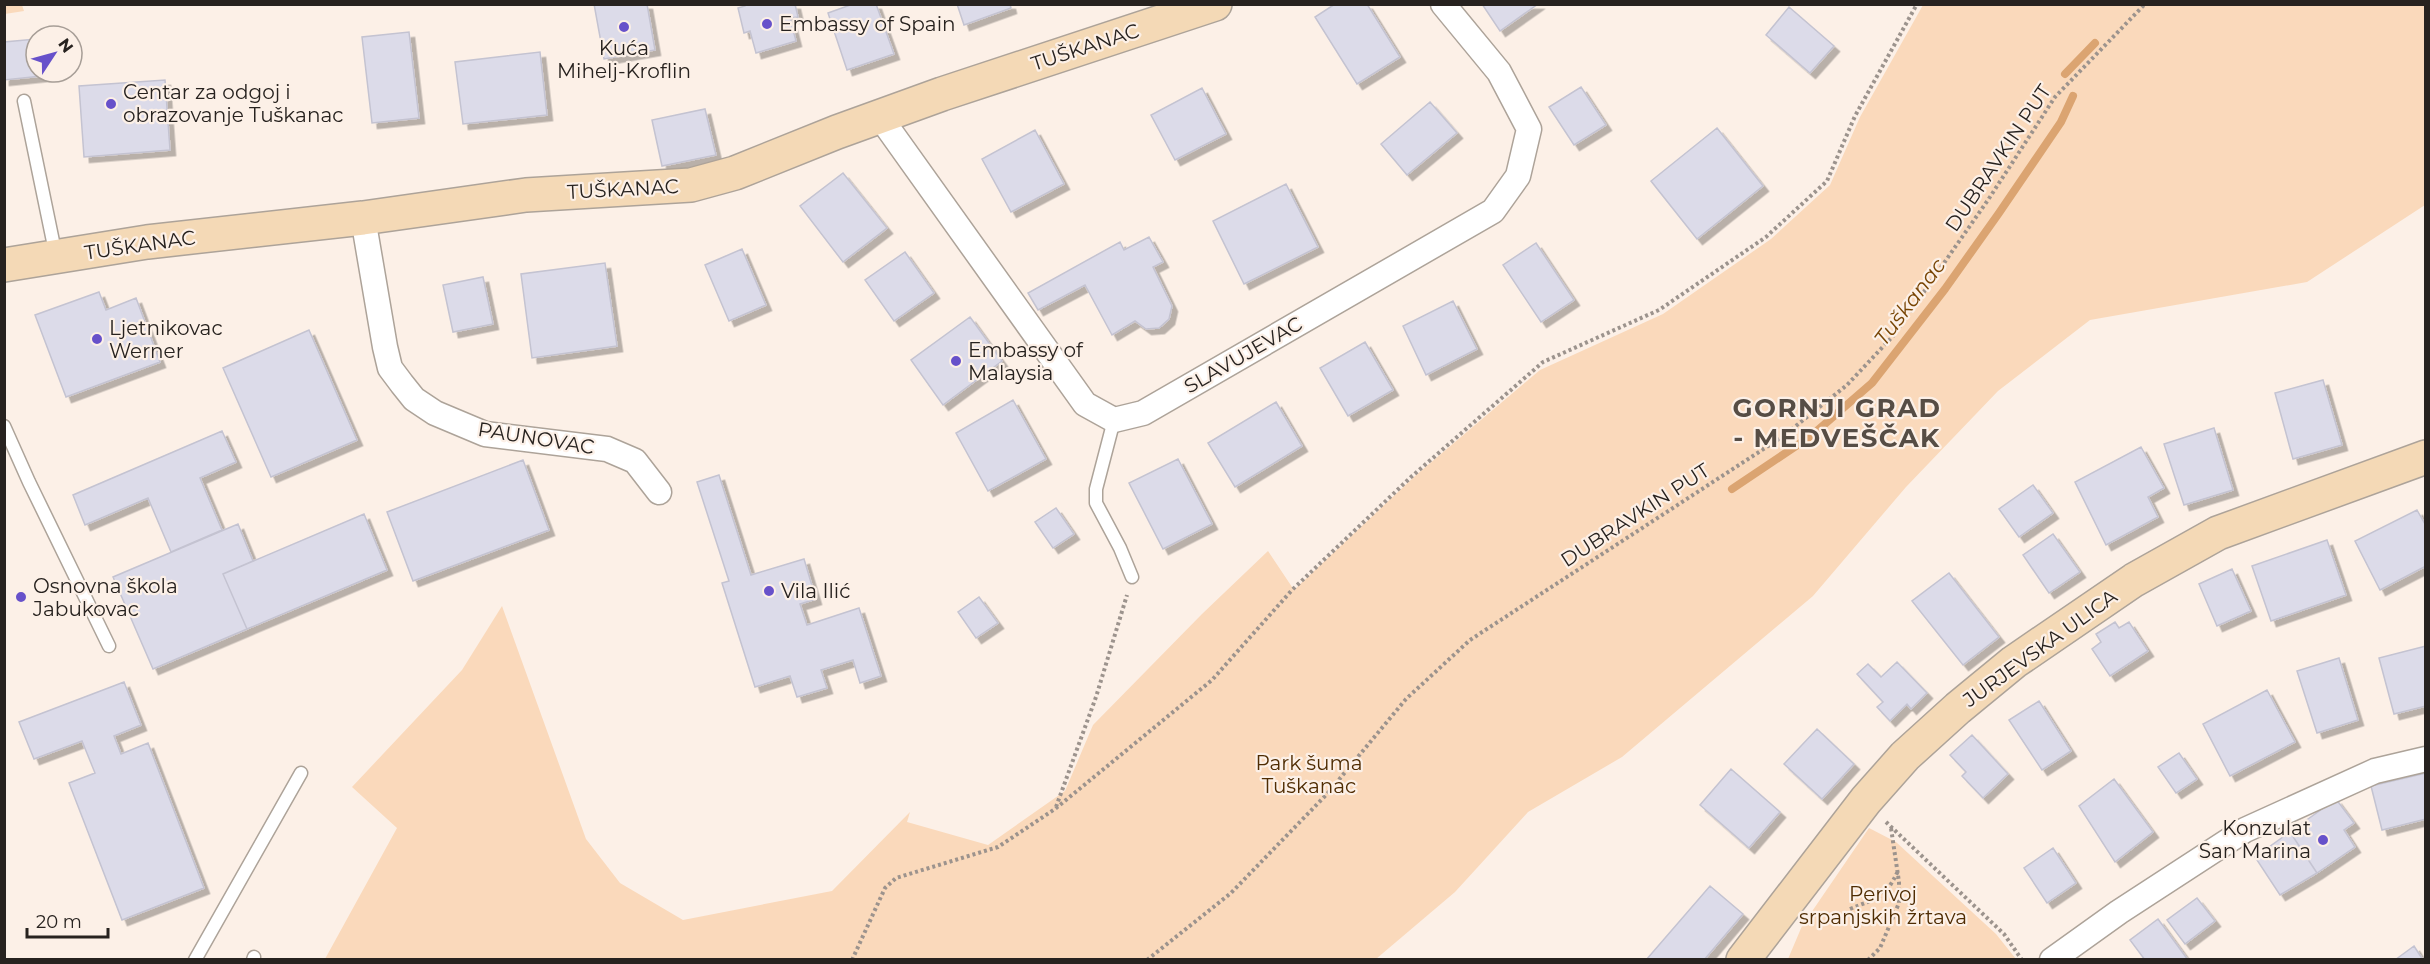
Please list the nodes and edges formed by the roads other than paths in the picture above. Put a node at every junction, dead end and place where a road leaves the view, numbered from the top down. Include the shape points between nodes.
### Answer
1 (1215, 4) edge
2 (1443, 4) edge
3 (24, 101) dead end
4 (880, 117) junction
5 (363, 218) junction
6 (56, 257) junction
7 (4, 265) edge
8 (1114, 420) junction
9 (4, 426) edge
10 (2426, 457) edge
11 (659, 492) dead end
12 (1132, 577) road end
13 (109, 646) dead end
14 (2426, 759) edge
15 (301, 773) dead end
16 (195, 960) edge
17 (1743, 960) edge
18 (2052, 960) edge

1 - 4 street, TUŠKANAC
2 - 8 street, SLAVUJEVAC via 1498,72 1529,129 1518,176 1493,211 1143,413
3 - 6 lane
4 - 5 street, TUŠKANAC via 735,173 691,185 526,195
4 - 8 street via 1085,404
5 - 6 street, TUŠKANAC via 147,242
5 - 11 street, PAUNOVAC via 390,368 414,399 435,413 485,434 583,445 627,456
6 - 7 street, TUŠKANAC
8 - 12 lane via 1096,489 1096,504
9 - 13 lane
10 - 17 street, JURJEVSKA ULICA via 2217,533 2134,580 2014,662 1905,756 1859,808
14 - 18 street via 2375,771 2245,830
15 - 16 lane

